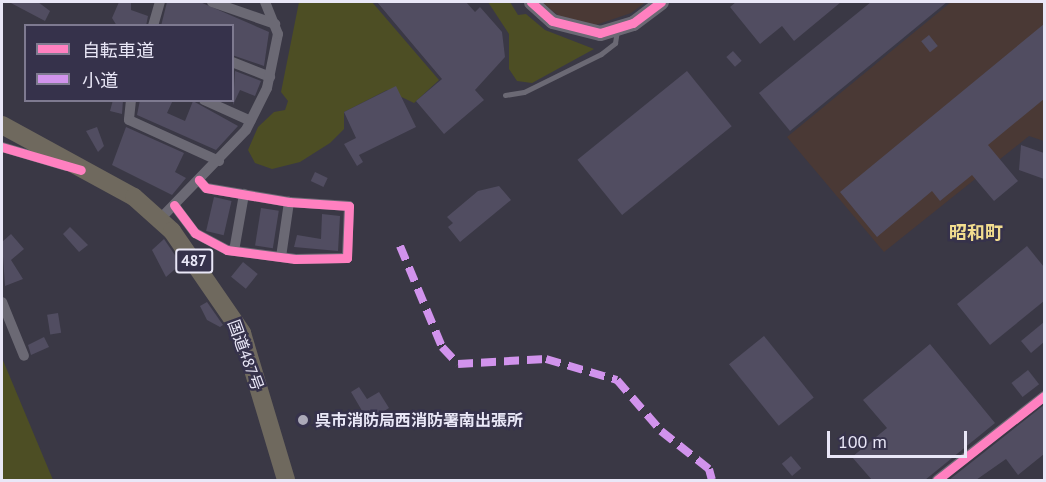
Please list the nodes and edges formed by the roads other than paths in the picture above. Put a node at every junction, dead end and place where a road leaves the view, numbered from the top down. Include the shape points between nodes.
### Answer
1 (160, 2) edge
2 (212, 2) edge
3 (265, 2) edge
4 (531, 2) edge
5 (661, 2) edge
6 (154, 24) edge
7 (275, 24) junction
8 (618, 30) junction
9 (234, 63) edge
10 (270, 77) junction
11 (505, 95) dead end
12 (131, 102) edge
13 (209, 102) edge
14 (251, 120) junction
15 (2, 125) edge
16 (2, 147) edge
17 (219, 161) junction
18 (81, 170) junction
19 (199, 180) junction
20 (244, 194) junction
21 (289, 202) junction
22 (167, 212) junction
23 (234, 251) junction
24 (281, 257) junction
25 (2, 302) edge
26 (24, 356) dead end
27 (1044, 396) edge
28 (286, 480) edge
29 (938, 480) edge

1 - 6 street
2 - 7 street
3 - 7 street
4 - 8 street via 552,21 576,31
5 - 8 street
7 - 10 street via 277,53
8 - 11 lane via 615,43 601,54 524,92
9 - 10 street
10 - 14 street
12 - 17 street via 129,120
13 - 14 street
14 - 17 street
15 - 18 highway, 国道487号 / 487
16 - 18 street
17 - 19 street
18 - 22 highway, 国道487号 / 487
19 - 20 street via 206,188
19 - 22 street
20 - 21 street
20 - 23 street
21 - 24 street
21 - 24 street via 349,206 347,258
22 - 23 street via 195,233
22 - 28 highway, 国道487号 / 487 via 242,333
23 - 24 street
25 - 26 street
27 - 29 street

